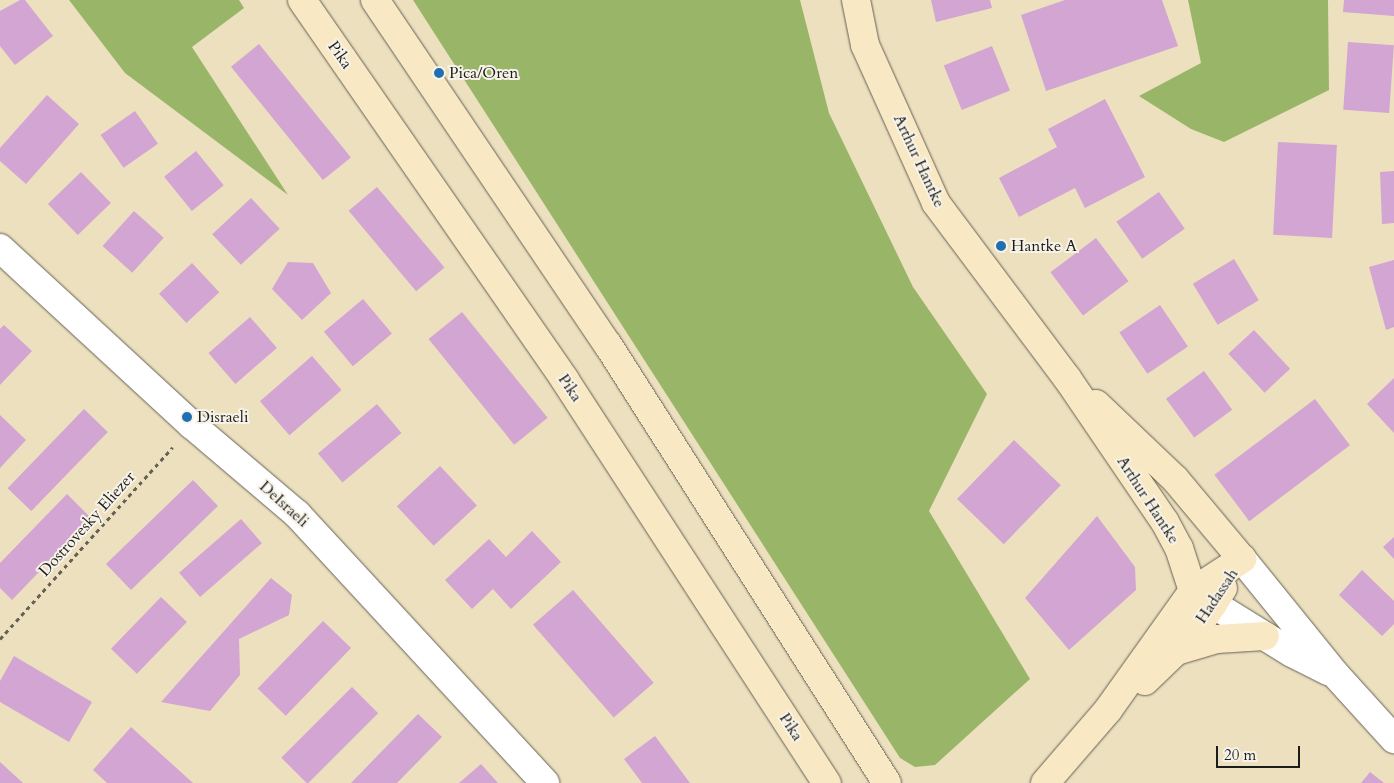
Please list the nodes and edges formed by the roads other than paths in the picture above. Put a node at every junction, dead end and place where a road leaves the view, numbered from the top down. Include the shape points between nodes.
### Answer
1 (302, 0) edge
2 (375, 0) edge
3 (856, 0) edge
4 (0, 248) edge
5 (1067, 378) junction
6 (1242, 559) junction
7 (1203, 597) junction
8 (1265, 636) junction
9 (1176, 651) junction
10 (1335, 674) junction
11 (1108, 710) junction
12 (1394, 739) edge
13 (545, 783) edge
14 (827, 783) edge
15 (887, 783) edge
16 (1045, 783) edge

1 - 14 main road, Pika via 564,380
2 - 15 main road via 608,345
3 - 5 main road, Arthur Hantke via 865,44 936,203
4 - 13 street, DeIsraeli via 192,425 297,514
5 - 6 main road, Arthur Hantke via 1176,479
5 - 7 main road, Arthur Hantke via 1165,522
6 - 7 main road, Hadassah
6 - 10 street, Arthur Hantke
7 - 8 street, Arthur Hantke
7 - 9 main road, Hadassah via 1199,625
7 - 11 main road, Hadassah
8 - 9 main road via 1217,638
8 - 10 street, Arthur Hantke
9 - 11 main road, Hadassah
10 - 12 street, Arthur Hantke
11 - 16 main road, Hadassah

